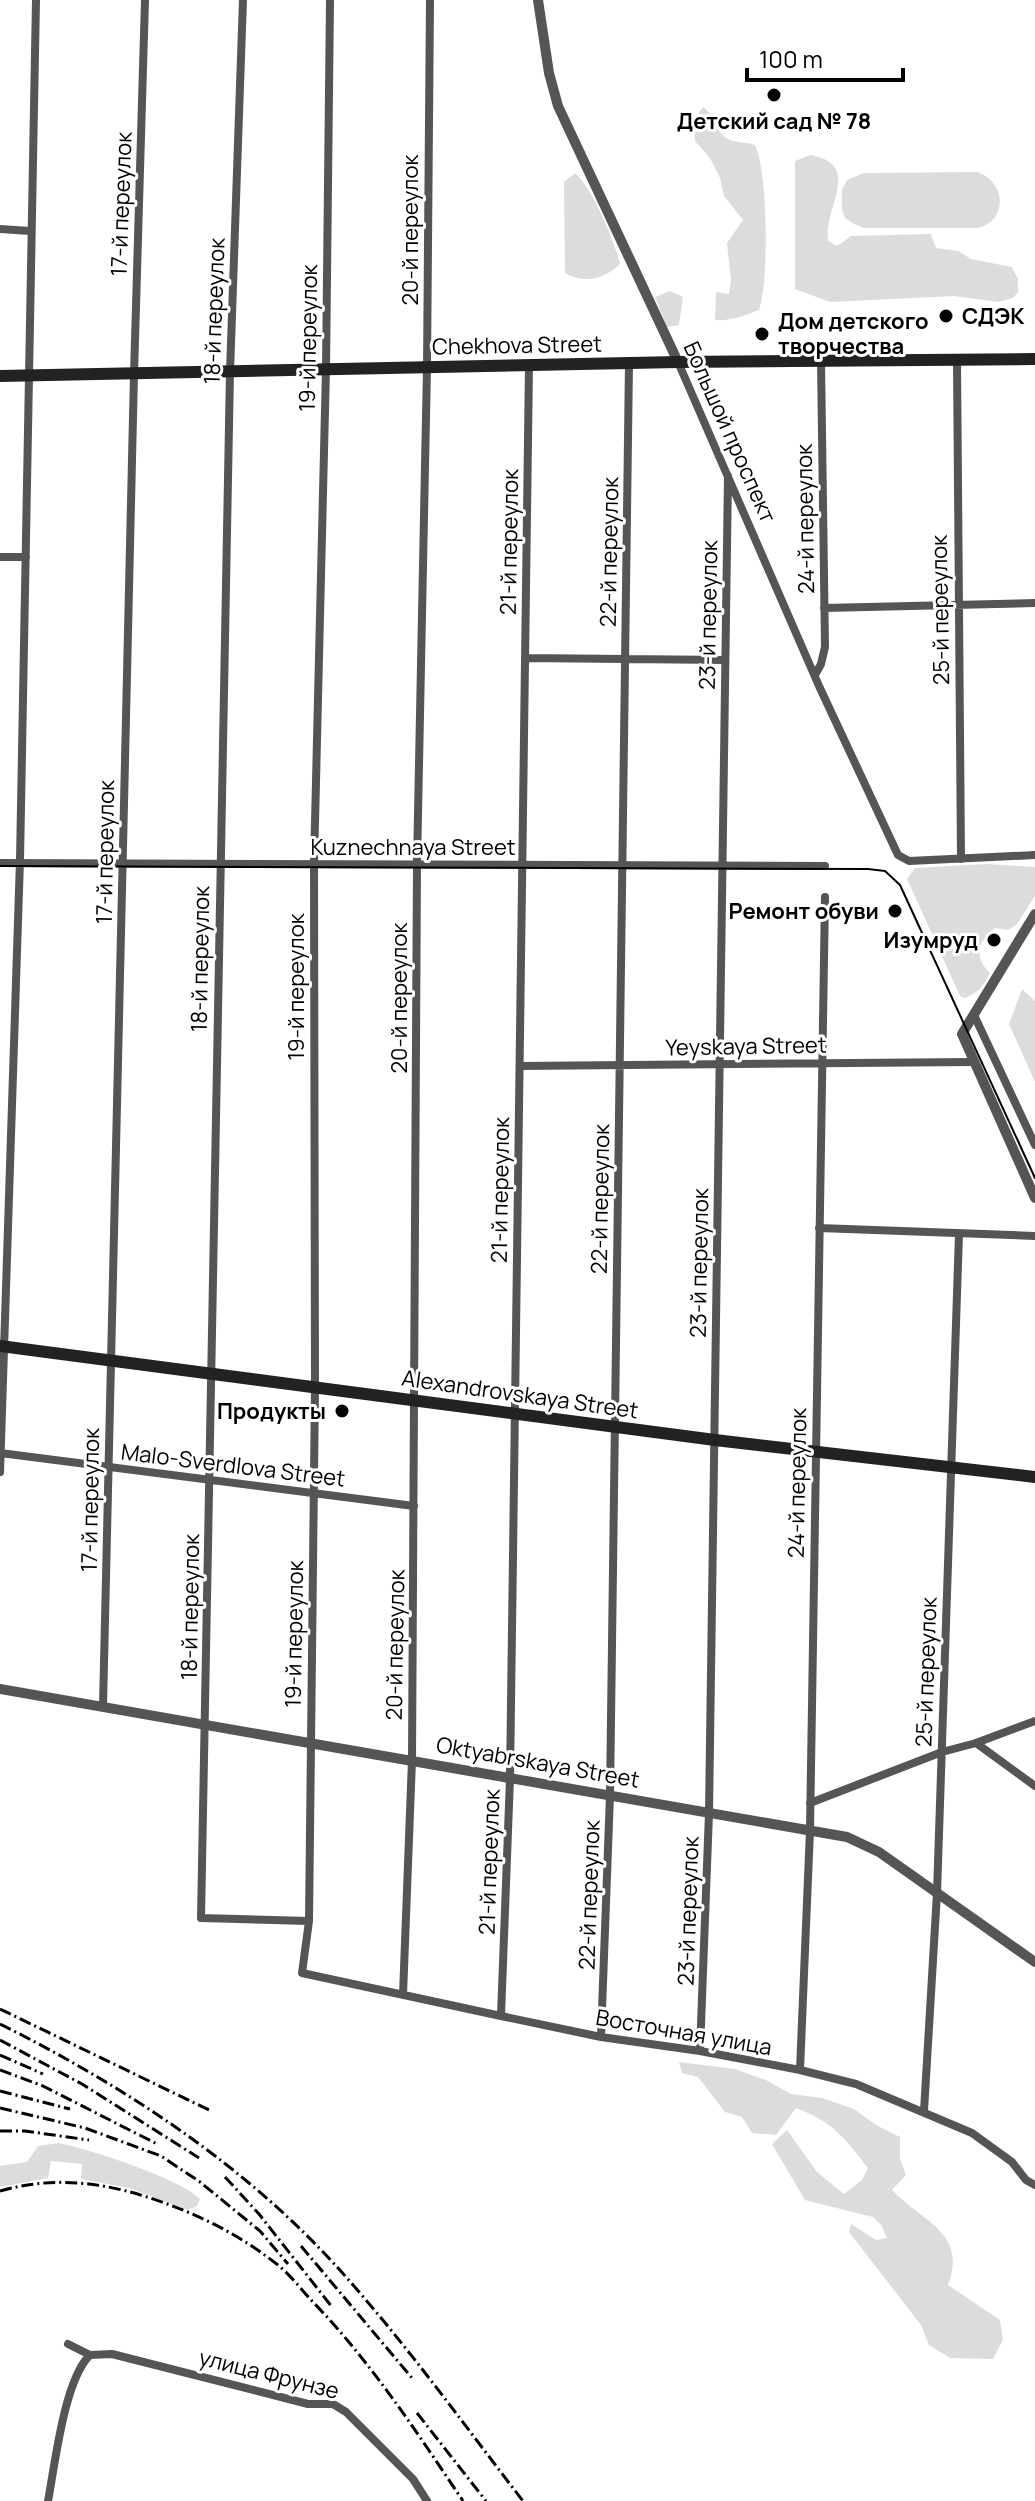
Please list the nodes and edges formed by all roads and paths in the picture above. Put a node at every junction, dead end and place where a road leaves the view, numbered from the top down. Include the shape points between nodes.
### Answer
1 (36, 0) edge
2 (145, 0) edge
3 (243, 0) edge
4 (330, 0) edge
5 (430, 0) edge
6 (528, 0) edge
7 (538, 0) edge
8 (540, 21) junction
9 (0, 229) edge
10 (30, 231) junction
11 (1035, 359) edge
12 (957, 360) junction
13 (821, 361) junction
14 (678, 362) junction
15 (629, 363) junction
16 (529, 365) junction
17 (427, 367) junction
18 (326, 369) junction
19 (230, 372) junction
20 (134, 374) junction
21 (29, 375) junction
22 (0, 376) edge
23 (728, 476) junction
24 (0, 557) edge
25 (26, 557) junction
26 (1035, 603) edge
27 (957, 605) junction
28 (824, 608) junction
29 (525, 658) junction
30 (625, 659) junction
31 (725, 660) junction
32 (815, 675) junction
33 (1035, 855) edge
34 (961, 859) junction
35 (0, 863) edge
36 (20, 863) junction
37 (122, 863) junction
38 (219, 864) junction
39 (314, 864) junction
40 (417, 864) junction
41 (522, 865) junction
42 (623, 866) junction
43 (722, 866) junction
44 (825, 866) dead end
45 (825, 897) dead end
46 (1035, 914) edge
47 (974, 1015) junction
48 (973, 1062) junction
49 (720, 1064) junction
50 (822, 1064) junction
51 (620, 1065) junction
52 (520, 1066) junction
53 (1035, 1145) edge
54 (1035, 1198) edge
55 (819, 1228) junction
56 (959, 1234) junction
57 (1035, 1236) edge
58 (2, 1346) edge
59 (111, 1360) junction
60 (213, 1373) junction
61 (315, 1387) junction
62 (416, 1400) junction
63 (515, 1414) junction
64 (615, 1427) junction
65 (715, 1440) junction
66 (816, 1452) junction
67 (0, 1454) edge
68 (108, 1467) junction
69 (951, 1467) junction
70 (0, 1472) edge
71 (1035, 1477) edge
72 (211, 1480) junction
73 (313, 1493) junction
74 (414, 1506) junction
75 (0, 1689) edge
76 (103, 1706) junction
77 (1035, 1721) edge
78 (205, 1724) junction
79 (311, 1742) junction
80 (976, 1743) junction
81 (942, 1752) junction
82 (412, 1760) junction
83 (510, 1778) junction
84 (1035, 1786) edge
85 (610, 1795) junction
86 (810, 1803) junction
87 (709, 1813) junction
88 (810, 1830) junction
89 (937, 1893) junction
90 (309, 1921) junction
91 (1035, 1962) edge
92 (302, 1973) joint
93 (403, 1995) junction
94 (501, 2016) junction
95 (601, 2037) junction
96 (700, 2051) junction
97 (800, 2070) junction
98 (924, 2111) junction
99 (1035, 2185) edge
100 (68, 2344) dead end
101 (90, 2355) junction
102 (48, 2501) edge
103 (427, 2501) edge

1 - 10 street
2 - 20 street, 17-й переулок
3 - 19 street, 18-й переулок
4 - 18 street, 19-й переулок
5 - 17 street, 20-й переулок
6 - 8 street, Большой проспект
7 - 8 street, Большой проспект
8 - 14 street, Большой проспект via 558,106
9 - 10 street
10 - 21 street
11 - 12 main road, Chekhova Street
12 - 13 main road, Chekhova Street
12 - 27 street, 25-й переулок
13 - 14 main road, Chekhova Street
13 - 28 street, 24-й переулок
14 - 15 main road, Chekhova Street
14 - 23 street, Большой проспект
15 - 16 main road, Chekhova Street
15 - 30 street, 22-й переулок
16 - 17 main road, Chekhova Street
16 - 29 street, 21-й переулок
17 - 18 main road, Chekhova Street
17 - 40 street, 20-й переулок
18 - 19 main road, Chekhova Street
18 - 39 street, 19-й переулок
19 - 20 main road, Chekhova Street
19 - 38 street, 18-й переулок
20 - 21 main road, Chekhova Street
20 - 37 street, 17-й переулок
21 - 22 main road, Chekhova Street
21 - 25 street
23 - 31 street, 23-й переулок
23 - 32 street, Большой проспект
24 - 25 street
25 - 36 street
26 - 27 street
27 - 28 street
27 - 34 street, 25-й переулок
28 - 32 street, 24-й переулок via 825,647
29 - 30 street
29 - 41 street, 21-й переулок
30 - 31 street
30 - 42 street, 22-й переулок
31 - 43 street, 23-й переулок
32 - 34 street, Большой проспект via 898,855 909,861
33 - 34 street
35 - 36 street, Kuznechnaya Street
36 - 37 street, Kuznechnaya Street
36 - 58 street
37 - 38 street, Kuznechnaya Street
37 - 59 street, 17-й переулок
38 - 39 street, Kuznechnaya Street
38 - 60 street, 18-й переулок
39 - 40 street, Kuznechnaya Street
39 - 61 street, 19-й переулок
40 - 41 street, Kuznechnaya Street
40 - 62 street, 20-й переулок
41 - 42 street, Kuznechnaya Street
41 - 52 street, 21-й переулок
42 - 43 street, Kuznechnaya Street
42 - 51 street, 22-й переулок
43 - 44 street, Kuznechnaya Street
43 - 49 street, 23-й переулок
45 - 50 street, 24-й переулок
46 - 47 street
47 - 48 street via 962,1034
47 - 53 street
48 - 50 street, Yeyskaya Street
48 - 54 street
49 - 50 street, Yeyskaya Street
49 - 51 street, Yeyskaya Street
49 - 65 street, 23-й переулок
50 - 55 street, 24-й переулок
51 - 52 street, Yeyskaya Street
51 - 64 street, 22-й переулок
52 - 63 street, 21-й переулок
55 - 56 street
55 - 66 street, 24-й переулок
56 - 57 street
56 - 69 street, 25-й переулок
58 - 59 main road, Alexandrovskaya Street
58 - 67 street
59 - 60 main road, Alexandrovskaya Street
59 - 68 street, 17-й переулок
60 - 61 main road, Alexandrovskaya Street
60 - 72 street, 18-й переулок
61 - 62 main road, Alexandrovskaya Street
61 - 73 street, 19-й переулок
62 - 63 main road, Alexandrovskaya Street
62 - 74 street, 20-й переулок
63 - 64 main road, Alexandrovskaya Street
63 - 83 street, 21-й переулок
64 - 65 main road, Alexandrovskaya Street
64 - 85 street, 22-й переулок
65 - 66 main road, Alexandrovskaya Street
65 - 87 street, 23-й переулок
66 - 69 main road, Alexandrovskaya Street
66 - 86 street, 24-й переулок
67 - 68 street, Malo-Sverdlova Street
67 - 70 street
68 - 72 street, Malo-Sverdlova Street
68 - 76 street, 17-й переулок
69 - 71 main road, Alexandrovskaya Street
69 - 81 street, 25-й переулок
72 - 73 street, Malo-Sverdlova Street
72 - 78 street, 18-й переулок
73 - 74 street, Malo-Sverdlova Street
73 - 79 street, 19-й переулок
74 - 82 street, 20-й переулок
75 - 76 street, Oktyabrskaya Street
76 - 78 street, Oktyabrskaya Street
77 - 80 street
78 - 79 street, Oktyabrskaya Street
78 - 90 street, 18-й переулок via 201,1918
79 - 82 street, Oktyabrskaya Street
79 - 90 street, 19-й переулок
80 - 81 street
80 - 84 street
81 - 86 street
81 - 89 street, 25-й переулок
82 - 83 street, Oktyabrskaya Street
82 - 93 street, 20-й переулок
83 - 85 street, Oktyabrskaya Street
83 - 94 street, 21-й переулок
85 - 87 street, Oktyabrskaya Street
85 - 95 street, 22-й переулок
86 - 88 street, 24-й переулок
87 - 88 street, Oktyabrskaya Street
87 - 96 street, 23-й переулок
88 - 89 street, Oktyabrskaya Street via 863,1843
88 - 97 street, 24-й переулок
89 - 91 street, Oktyabrskaya Street
89 - 98 street, 25-й переулок
90 - 92 street, 19-й переулок
92 - 93 street, Восточная улица
93 - 94 street, Восточная улица
94 - 95 street, Восточная улица
95 - 96 street, Восточная улица
96 - 97 street, Восточная улица
97 - 98 street, Восточная улица via 856,2084
98 - 99 street, Восточная улица via 972,2133
100 - 101 street, улица Фрунзе
101 - 102 street via 76,2375
101 - 103 street, улица Фрунзе via 112,2354 308,2404 333,2404 413,2479

